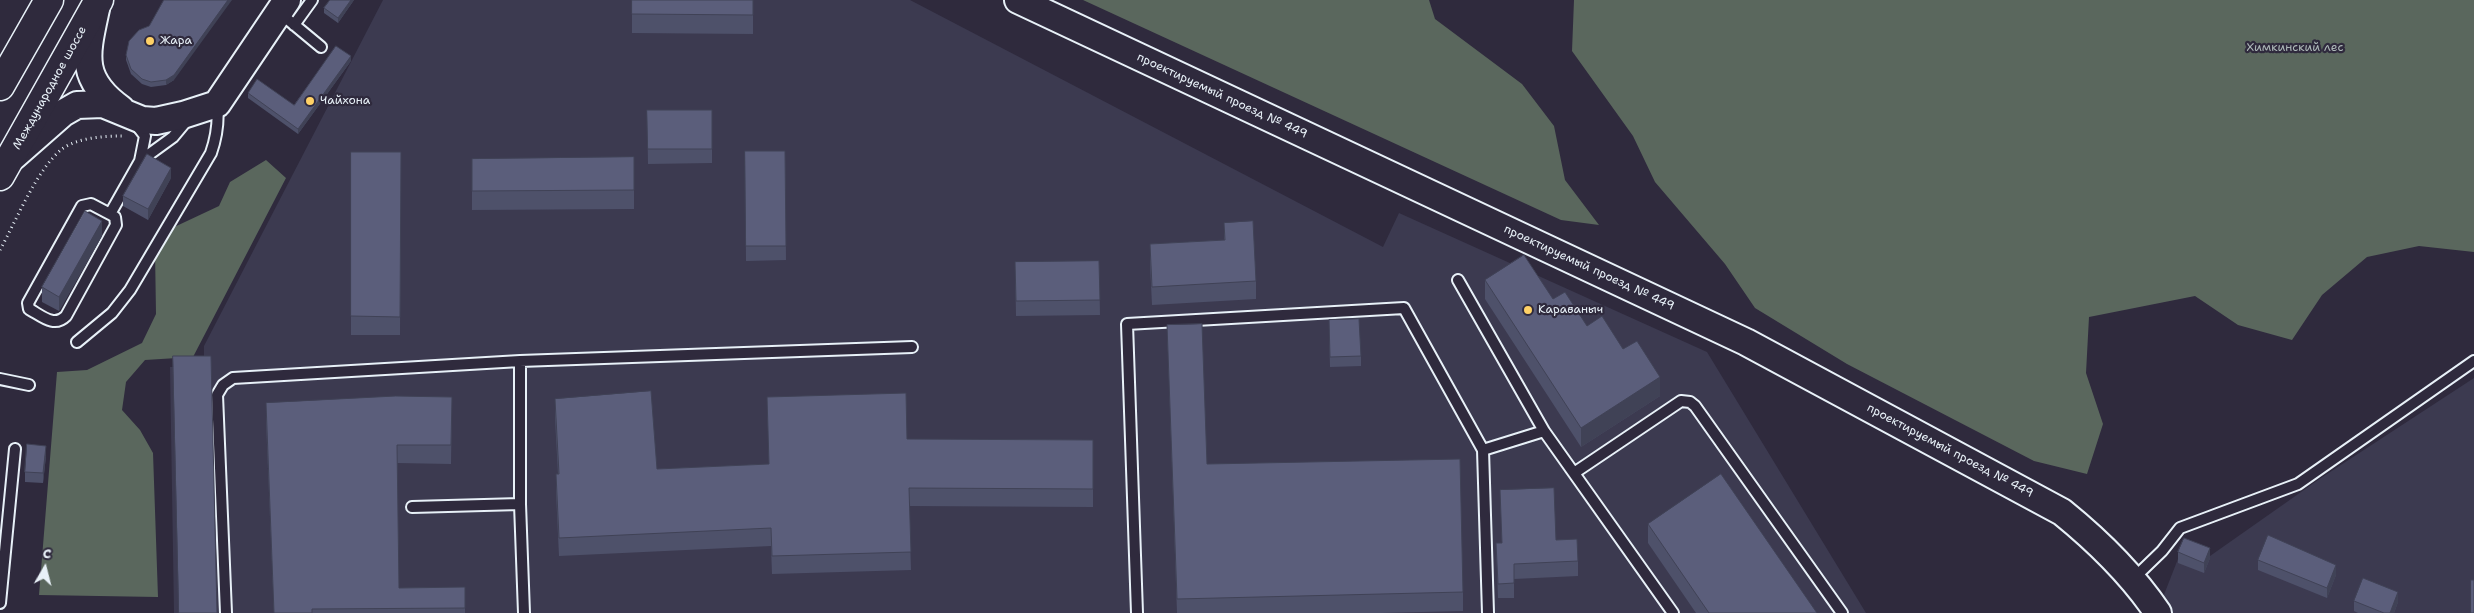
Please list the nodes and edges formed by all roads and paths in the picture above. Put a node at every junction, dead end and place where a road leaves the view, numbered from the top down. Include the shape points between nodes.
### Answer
1 (49, 0) edge
2 (312, 0) edge
3 (1018, 0) edge
4 (99, 1) edge
5 (287, 12) edge
6 (321, 47) dead end
7 (0, 86) edge
8 (205, 108) junction
9 (128, 114) junction
10 (145, 136) junction
11 (140, 161) junction
12 (5, 168) edge
13 (110, 214) junction
14 (0, 250) edge
15 (1458, 280) dead end
16 (77, 342) dead end
17 (912, 347) dead end
18 (520, 361) junction
19 (2474, 361) edge
20 (0, 379) edge
21 (29, 385) dead end
22 (1544, 431) junction
23 (15, 449) dead end
24 (1482, 450) junction
25 (1574, 473) junction
26 (520, 504) junction
27 (412, 507) dead end
28 (2133, 579) junction
29 (0, 603) edge
30 (226, 613) edge
31 (524, 613) edge
32 (1137, 613) edge
33 (1488, 613) edge
34 (1673, 613) edge
35 (1842, 613) edge
36 (2158, 613) edge

1 - 7 highway
2 - 5 lane
3 - 28 street, проектируемый проезд № 449 via 1746,342 2062,512 2105,548
4 - 9 street via 91,32 88,69 96,85
4 - 12 highway, Международное шоссе
5 - 6 lane
5 - 8 street
8 - 9 street via 156,121
8 - 11 lane
8 - 16 lane via 219,122 211,153 144,267 112,313
9 - 10 lane
9 - 12 street via 102,104 77,105 63,113
10 - 11 lane
10 - 14 path via 113,136 80,141 64,148 40,176
11 - 13 lane
13 - 13 lane via 115,217 116,225 66,316 61,321 52,322 29,309 28,302 82,206 91,204
15 - 22 lane
17 - 18 lane
18 - 26 lane
18 - 30 lane via 253,376 233,378 223,385 218,395
19 - 28 lane via 2298,484 2180,528
20 - 21 lane
22 - 24 lane
22 - 25 lane
23 - 29 lane
24 - 32 lane via 1404,308 1127,324
24 - 33 lane
25 - 34 lane
25 - 35 lane via 1680,401 1690,402
26 - 27 lane
26 - 31 lane
28 - 36 street, проектируемый проезд № 449

